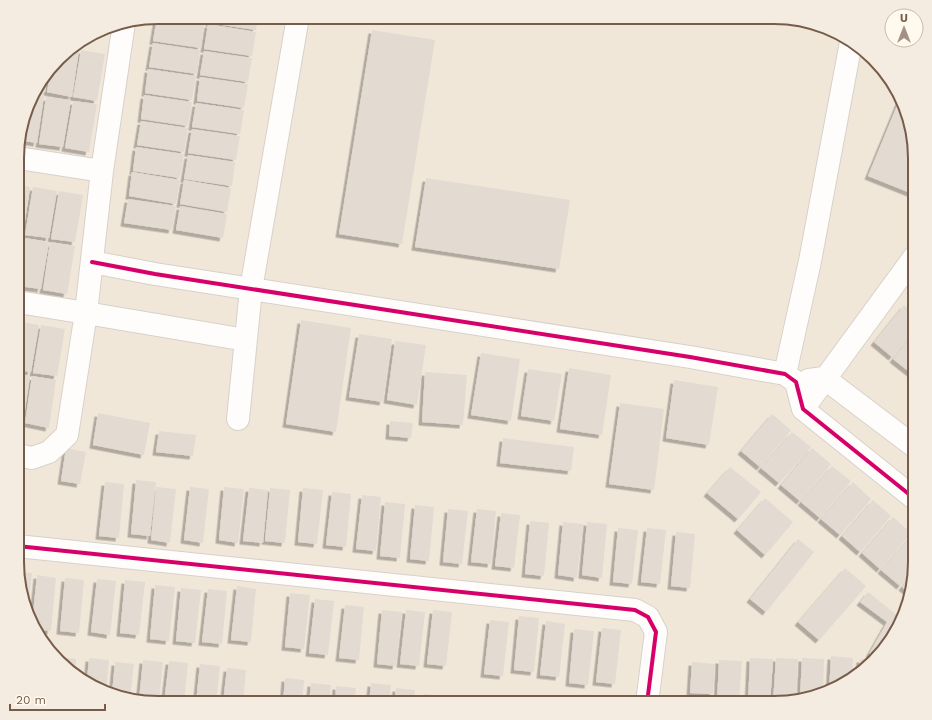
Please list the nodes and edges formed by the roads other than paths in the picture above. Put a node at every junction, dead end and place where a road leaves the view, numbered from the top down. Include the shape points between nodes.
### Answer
1 (297, 24) edge
2 (119, 30) edge
3 (850, 48) edge
4 (24, 159) edge
5 (102, 171) junction
6 (92, 262) junction
7 (908, 265) edge
8 (250, 289) junction
9 (24, 303) edge
10 (86, 312) junction
11 (246, 340) junction
12 (791, 378) junction
13 (824, 378) junction
14 (803, 409) junction
15 (238, 419) dead end
16 (908, 442) edge
17 (24, 457) edge
18 (908, 493) edge
19 (24, 547) edge
20 (648, 696) edge

1 - 8 street
2 - 5 street
3 - 12 street
4 - 5 street
5 - 6 street
6 - 8 street
6 - 10 street
7 - 13 street
8 - 11 street
8 - 12 street via 690,357
9 - 10 street
10 - 11 street
10 - 17 street via 67,435 49,452 32,458
11 - 15 street
12 - 13 street
12 - 14 street
13 - 14 street
13 - 16 street
14 - 18 street
19 - 20 street via 635,610 648,617 656,632

